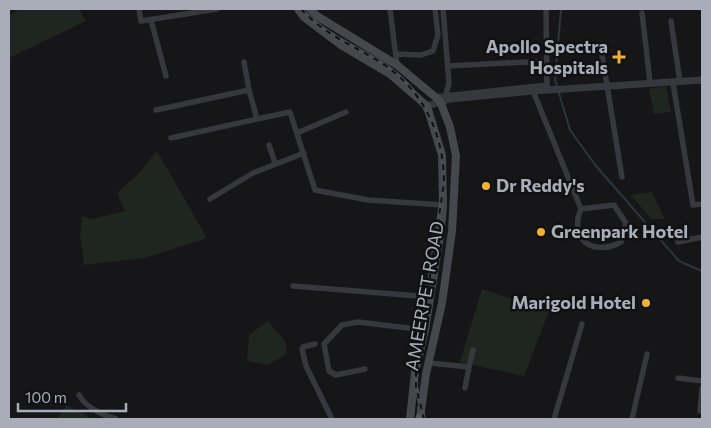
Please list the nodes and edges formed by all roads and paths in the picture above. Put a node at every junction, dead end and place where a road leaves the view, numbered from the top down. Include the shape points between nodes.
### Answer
1 (138, 9) edge
2 (217, 9) edge
3 (298, 9) edge
4 (310, 9) edge
5 (390, 9) edge
6 (436, 9) edge
7 (443, 9) edge
8 (546, 9) edge
9 (642, 13) dead end
10 (151, 20) junction
11 (671, 21) dead end
12 (397, 54) junction
13 (602, 55) dead end
14 (547, 61) junction
15 (244, 62) dead end
16 (397, 64) junction
17 (448, 66) junction
18 (166, 76) dead end
19 (702, 80) edge
20 (650, 82) junction
21 (676, 83) junction
22 (607, 86) junction
23 (547, 87) junction
24 (249, 90) junction
25 (533, 90) junction
26 (446, 94) junction
27 (437, 99) junction
28 (427, 106) junction
29 (156, 110) dead end
30 (346, 112) dead end
31 (257, 119) junction
32 (297, 133) junction
33 (171, 138) dead end
34 (269, 145) dead end
35 (304, 153) junction
36 (275, 163) junction
37 (622, 177) dead end
38 (210, 199) dead end
39 (702, 204) edge
40 (443, 205) junction
41 (581, 209) junction
42 (702, 237) edge
43 (678, 242) dead end
44 (293, 286) dead end
45 (431, 297) junction
46 (582, 324) dead end
47 (425, 330) junction
48 (315, 344) dead end
49 (473, 350) dead end
50 (648, 354) dead end
51 (429, 363) junction
52 (469, 367) junction
53 (365, 369) dead end
54 (678, 378) dead end
55 (702, 381) edge
56 (465, 388) dead end
57 (702, 388) edge
58 (79, 395) dead end
59 (700, 412) dead end
60 (116, 419) edge
61 (332, 419) edge
62 (410, 419) edge
63 (420, 419) edge
64 (554, 419) edge
65 (632, 419) edge

1 - 10 street via 141,21
2 - 10 street
3 - 28 main road via 304,18 340,45 390,74
4 - 16 main road, AMEERPET ROAD
5 - 12 street
6 - 12 street via 438,35 433,52
7 - 17 street
8 - 14 street
9 - 20 street
10 - 18 street
11 - 21 street
12 - 16 street
13 - 22 street
14 - 17 street
14 - 23 street
15 - 24 street
16 - 27 main road, AMEERPET ROAD
17 - 26 street
19 - 21 street
20 - 21 street
20 - 22 street
21 - 39 street via 693,206
22 - 23 street
22 - 37 street
23 - 25 street
23 - 26 street
24 - 29 street
24 - 31 street
25 - 27 street
25 - 41 street
26 - 27 street
27 - 28 street
27 - 51 main road, AMEERPET ROAD via 450,127 456,156 455,200 442,303
28 - 40 main road, AMEERPET ROAD via 442,155
30 - 32 street
31 - 32 street via 290,112
31 - 33 street
32 - 35 street
34 - 36 street
35 - 36 street
35 - 40 street via 315,190 368,200
36 - 38 street
40 - 45 main road, AMEERPET ROAD
41 - 41 street via 614,205 626,223 621,242 597,247 587,244 577,229
42 - 43 street
44 - 45 street
45 - 47 main road, AMEERPET ROAD
46 - 64 street
47 - 53 street via 358,322 342,325 324,344 329,371 336,374
47 - 62 main road, AMEERPET ROAD via 415,372
48 - 61 street via 302,349 306,366
49 - 52 street
50 - 65 street
51 - 52 street
51 - 63 main road, AMEERPET ROAD
52 - 56 street
54 - 55 street
57 - 59 street
58 - 60 street via 82,401

